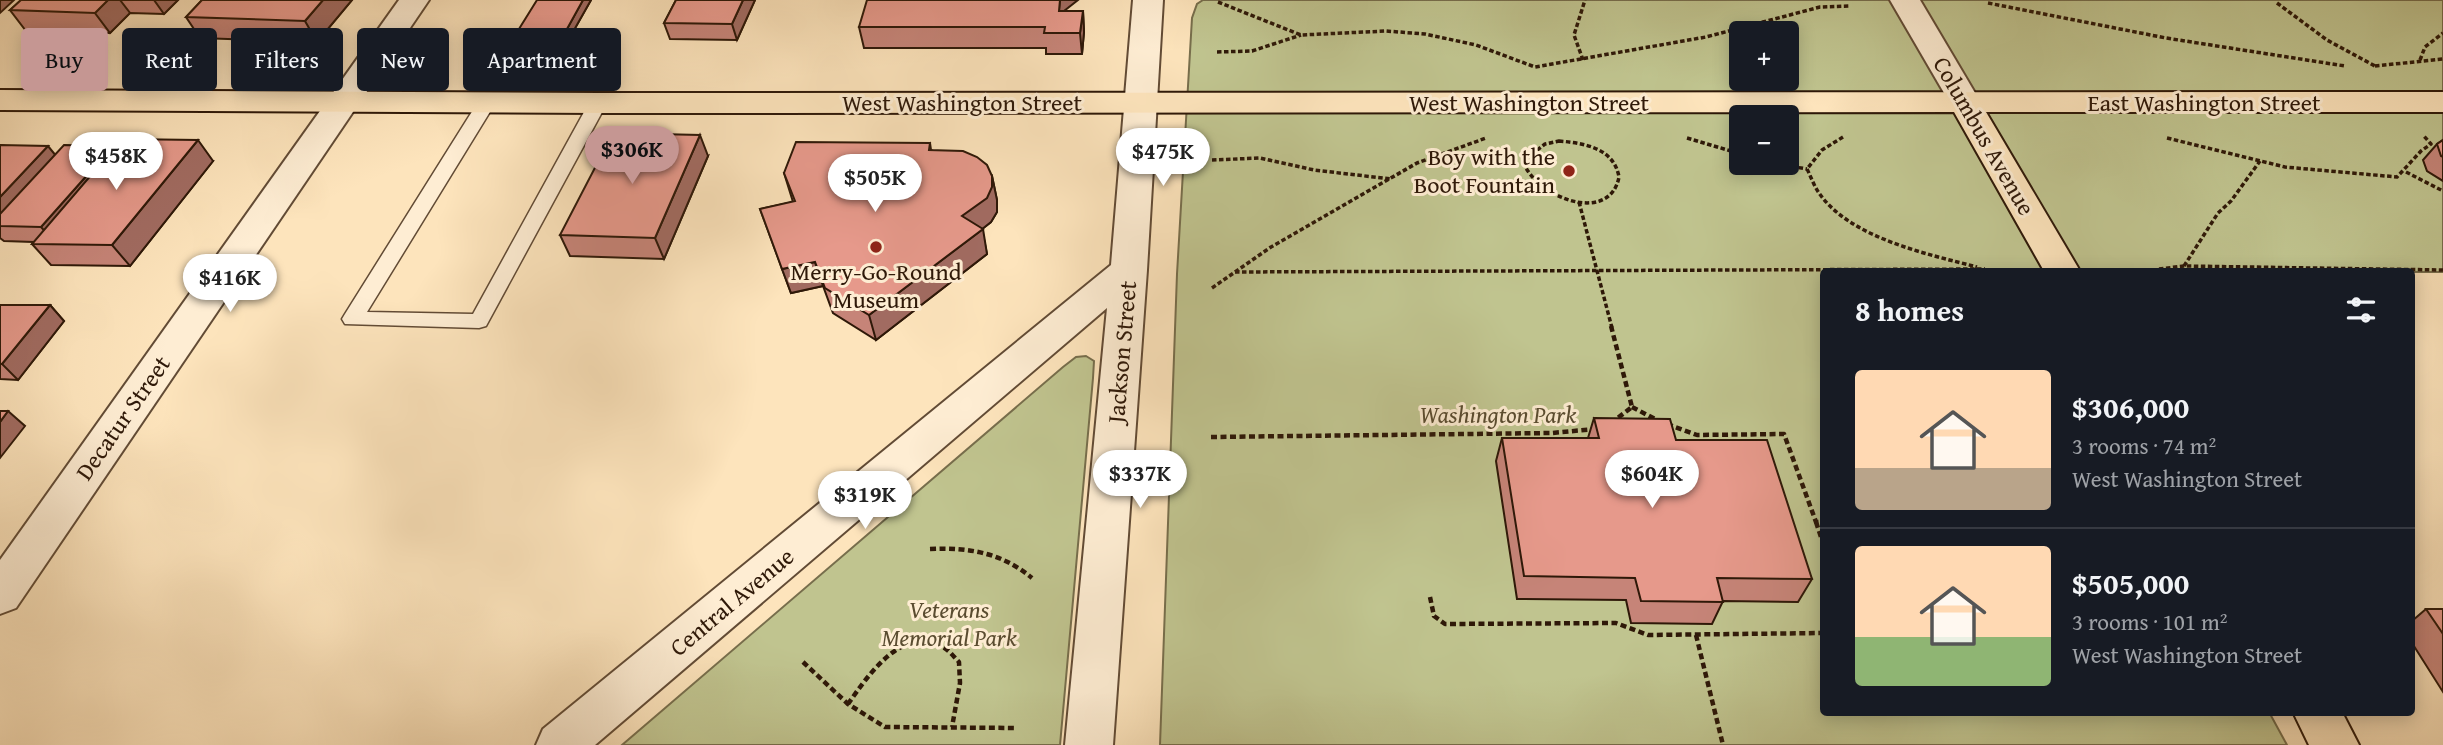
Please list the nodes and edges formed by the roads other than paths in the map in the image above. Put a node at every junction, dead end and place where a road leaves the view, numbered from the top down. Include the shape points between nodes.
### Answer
1 (414, 0) edge
2 (1148, 0) edge
3 (1905, 0) edge
4 (0, 100) edge
5 (343, 102) junction
6 (487, 102) junction
7 (2443, 102) edge
8 (598, 103) junction
9 (1141, 103) junction
10 (1965, 103) junction
11 (2060, 268) edge
12 (1129, 270) junction
13 (0, 595) edge
14 (2318, 716) edge
15 (560, 745) edge
16 (1089, 745) edge
17 (2335, 745) edge

1 - 5 street, Decatur Street
2 - 9 street, Jackson Street
3 - 10 street, Columbus Avenue
4 - 5 main road, West Washington Street
5 - 6 main road, West Washington Street
5 - 13 street, Decatur Street
6 - 8 main road, West Washington Street
6 - 8 lane via 352,319 479,321
7 - 10 main road, East Washington Street
8 - 9 main road, West Washington Street
9 - 10 main road, West Washington Street
9 - 12 street, Jackson Street
10 - 11 main road, Columbus Avenue
12 - 15 street, Central Avenue
12 - 16 street, Jackson Street
14 - 17 main road

